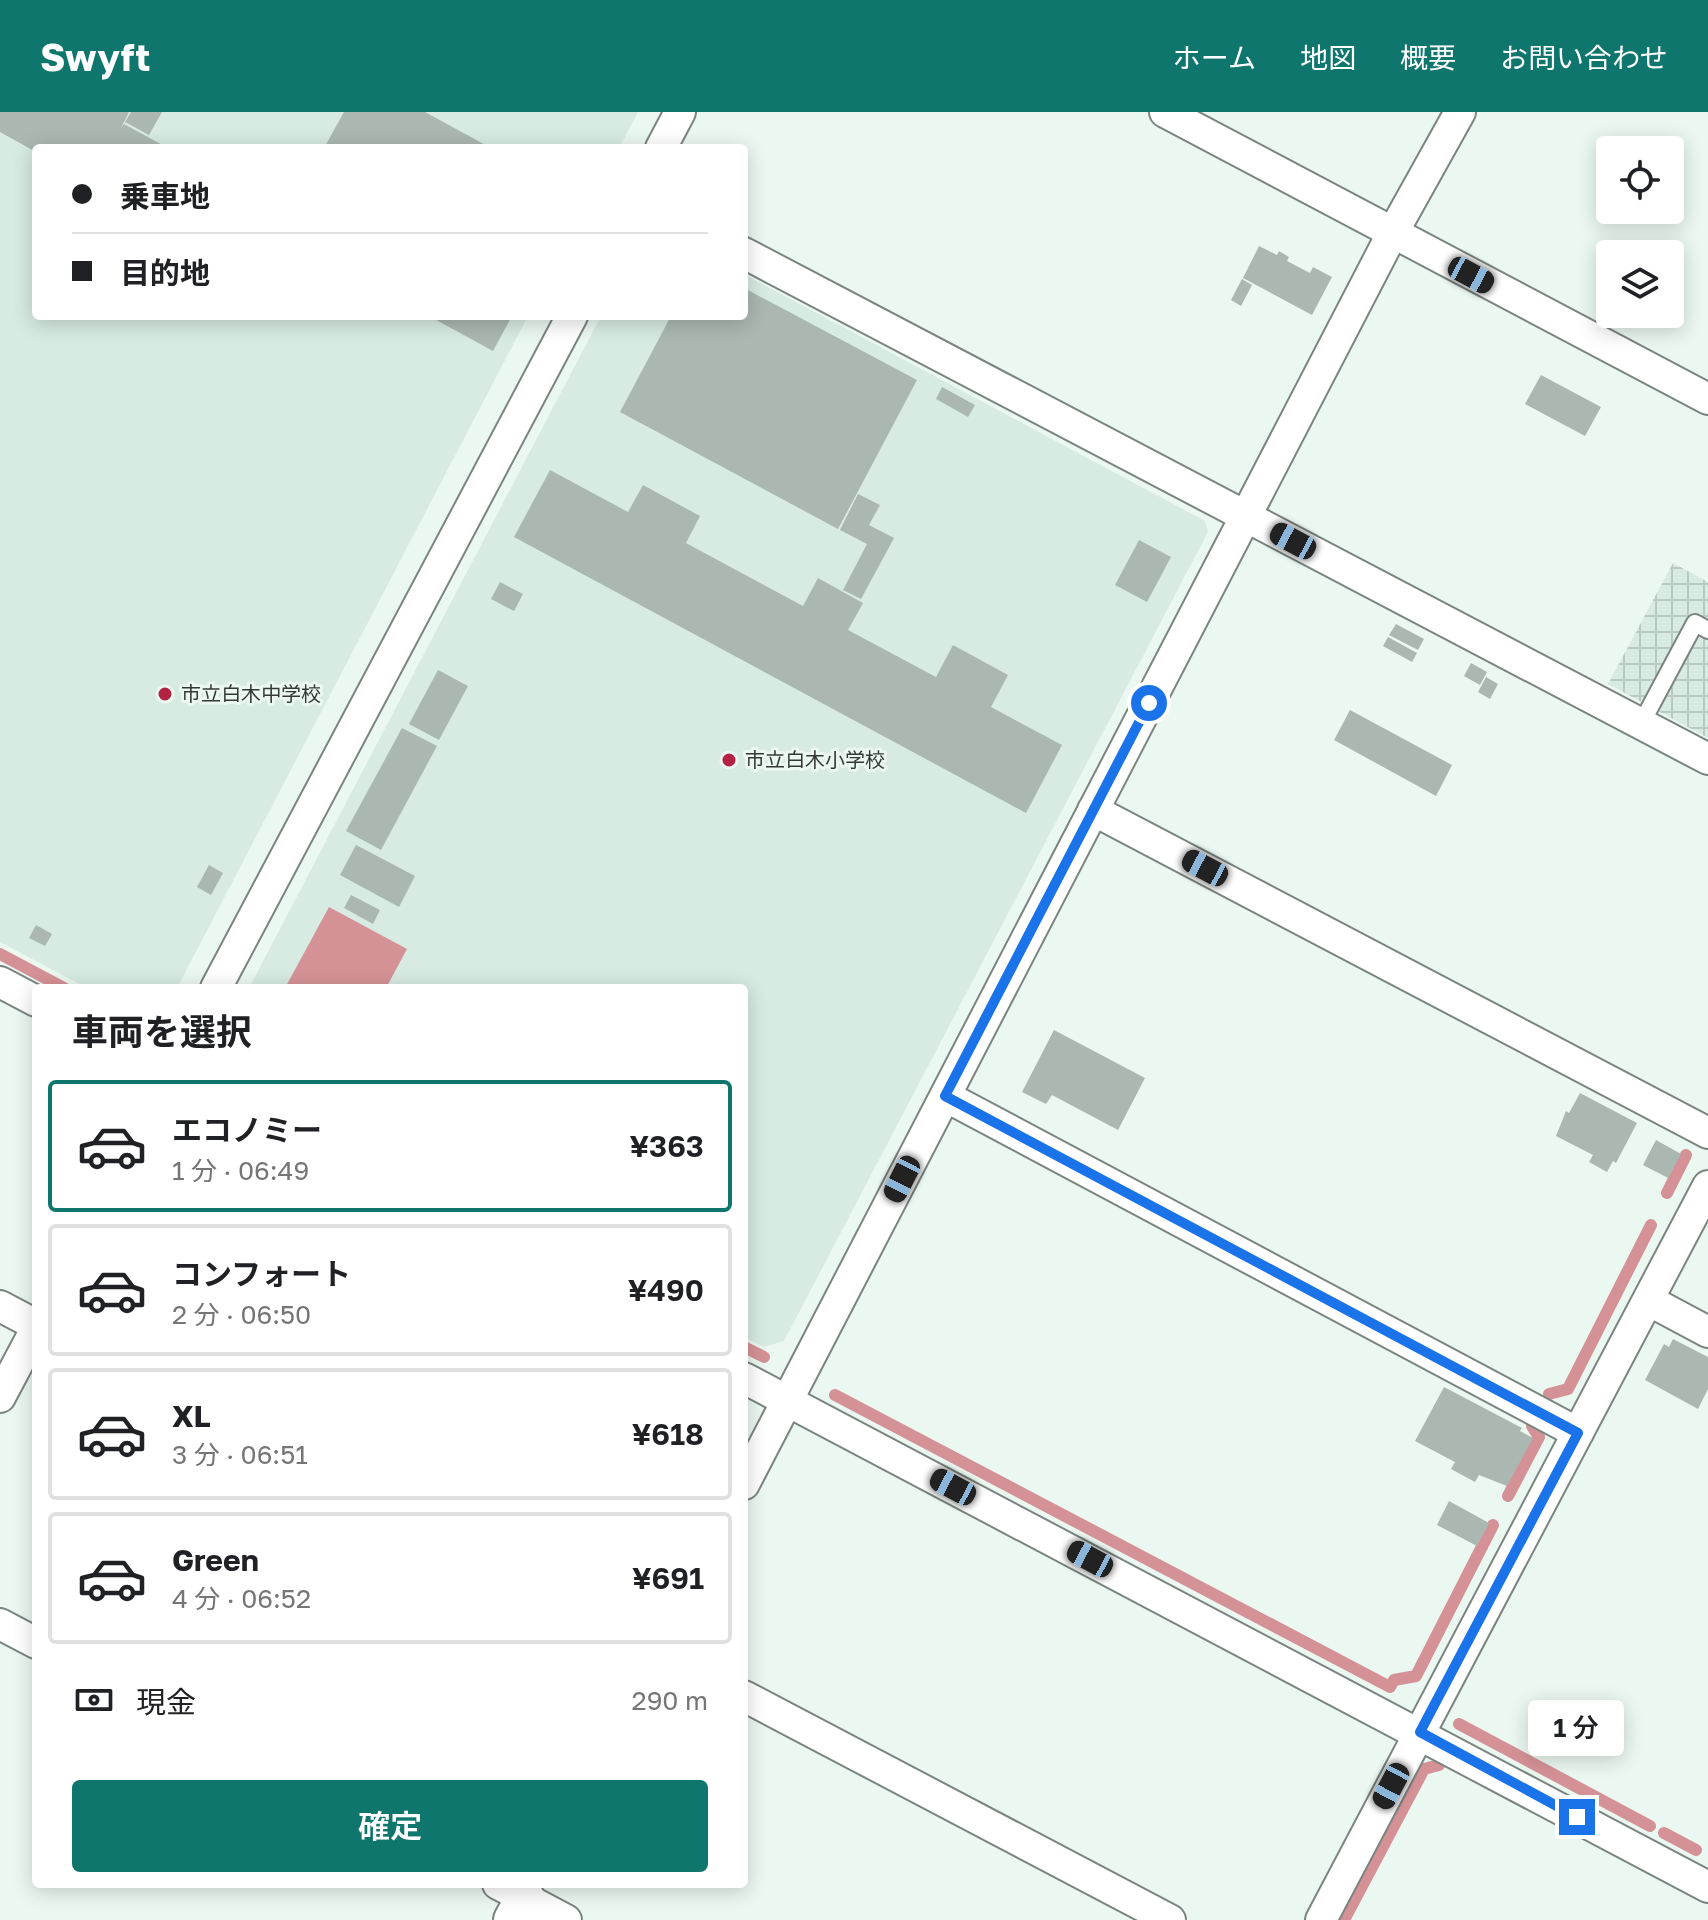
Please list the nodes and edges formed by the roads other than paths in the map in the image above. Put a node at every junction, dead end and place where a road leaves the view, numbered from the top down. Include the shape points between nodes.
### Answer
1 (680, 112) edge
2 (1165, 112) edge
3 (1460, 112) edge
4 (663, 144) edge
5 (1392, 234) junction
6 (748, 255) edge
7 (570, 320) edge
8 (1708, 399) edge
9 (1245, 516) junction
10 (1708, 630) edge
11 (1641, 724) junction
12 (1708, 759) edge
13 (1093, 810) junction
14 (0, 982) edge
15 (218, 984) edge
16 (32, 999) edge
17 (945, 1096) junction
18 (1708, 1133) edge
19 (1708, 1186) edge
20 (1648, 1300) junction
21 (0, 1306) edge
22 (32, 1325) edge
23 (1708, 1332) edge
24 (32, 1335) edge
25 (748, 1380) edge
26 (0, 1397) edge
27 (788, 1401) junction
28 (1578, 1433) junction
29 (748, 1476) edge
30 (0, 1624) edge
31 (32, 1641) edge
32 (748, 1698) edge
33 (1420, 1732) junction
34 (1708, 1887) edge
35 (517, 1897) edge
36 (566, 1920) edge
37 (1170, 1920) edge
38 (1321, 1920) edge

1 - 4 street
2 - 5 street
3 - 5 street
5 - 8 street
5 - 9 street
6 - 9 street
7 - 15 street
9 - 11 street
9 - 13 street
10 - 11 lane via 1695,623
11 - 12 street
13 - 17 street
13 - 18 street
14 - 16 street
17 - 27 street
17 - 28 street
19 - 20 street
20 - 23 street
20 - 28 street
21 - 22 street
24 - 26 street
25 - 27 street
27 - 29 street
27 - 33 street
28 - 33 street
30 - 31 street
32 - 37 street
33 - 34 street
33 - 38 street
35 - 36 street

